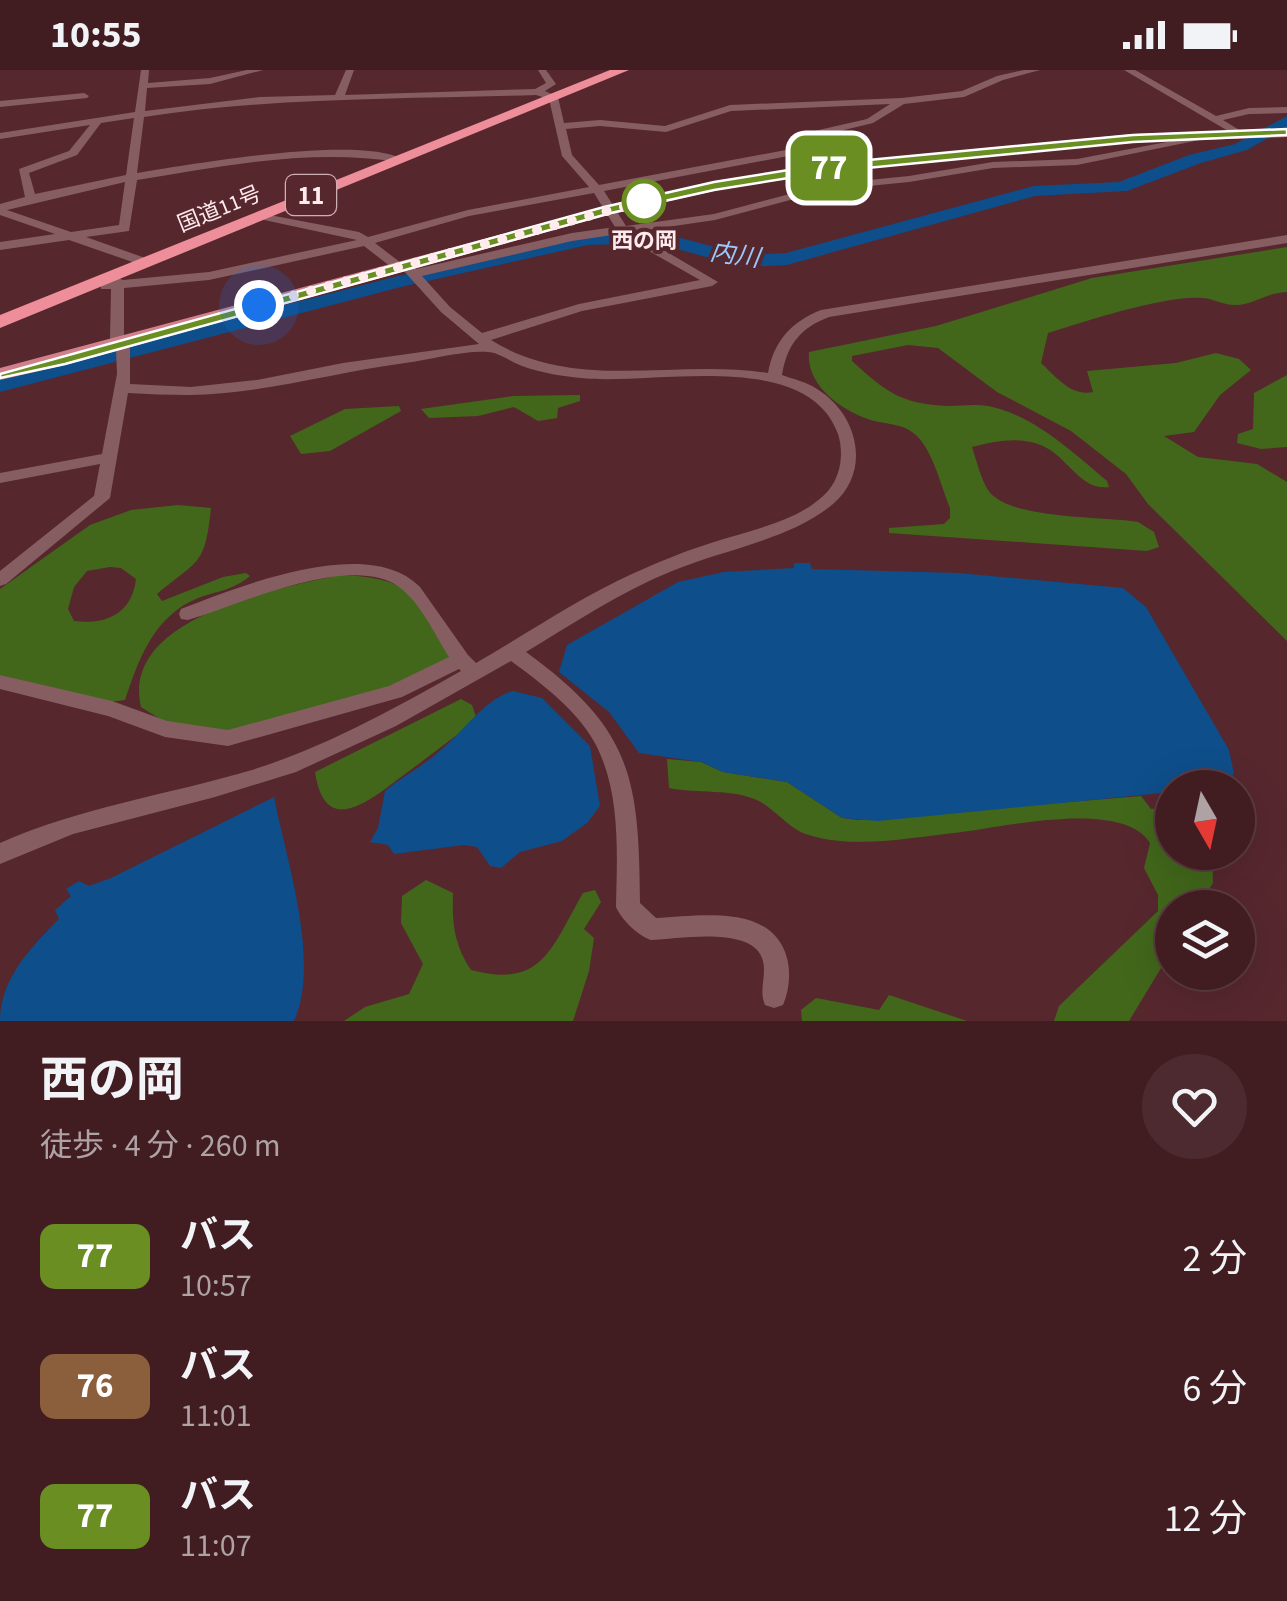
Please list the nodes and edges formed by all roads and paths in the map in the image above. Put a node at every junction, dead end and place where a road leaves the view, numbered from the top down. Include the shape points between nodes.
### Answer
1 (145, 70) edge
2 (260, 70) edge
3 (350, 70) edge
4 (542, 70) edge
5 (608, 70) edge
6 (622, 70) edge
7 (1036, 70) edge
8 (1128, 70) edge
9 (143, 86) junction
10 (545, 94) junction
11 (84, 96) dead end
12 (339, 97) junction
13 (902, 102) junction
14 (0, 104) edge
15 (1287, 110) edge
16 (140, 114) junction
17 (1214, 118) junction
18 (100, 120) junction
19 (563, 126) junction
20 (1239, 133) junction
21 (1284, 133) edge
22 (1222, 134) junction
23 (0, 136) edge
24 (393, 157) junction
25 (134, 180) junction
26 (597, 189) junction
27 (31, 198) junction
28 (0, 210) edge
29 (609, 210) junction
30 (259, 216) junction
31 (626, 232) junction
32 (73, 236) junction
33 (1287, 239) edge
34 (367, 241) junction
35 (0, 246) edge
36 (139, 259) junction
37 (410, 273) junction
38 (0, 310) edge
39 (0, 322) edge
40 (485, 343) junction
41 (122, 351) junction
42 (0, 374) edge
43 (774, 378) junction
44 (122, 388) junction
45 (110, 456) junction
46 (0, 478) edge
47 (0, 580) edge
48 (188, 614) dead end
49 (511, 651) junction
50 (468, 666) junction
51 (0, 682) edge
52 (0, 854) edge
53 (774, 996) dead end

1 - 9 street
2 - 9 street
3 - 12 street
4 - 10 street via 551,84
5 - 10 highway, 国道11号 / 11
6 - 10 highway, 国道11号 / 11
7 - 13 street via 956,95
8 - 17 street
9 - 16 street
10 - 12 street
10 - 19 street
10 - 24 highway, 国道11号 / 11
11 - 14 street
12 - 16 street
13 - 19 street via 730,108 666,129
13 - 26 street via 870,121 814,134 816,144 805,150
15 - 17 street
16 - 18 street
16 - 25 street
17 - 20 street
18 - 23 street
18 - 27 street via 70,156 23,171
19 - 26 street via 566,156
20 - 21 main road
20 - 22 main road
22 - 29 main road via 826,168
22 - 31 street via 1100,159 828,187
24 - 25 street via 326,152
24 - 30 highway, 国道11号 / 11
24 - 36 highway, 国道11号 / 11
25 - 27 street
25 - 32 street via 126,228
26 - 29 street
26 - 34 street via 468,213
27 - 28 street
28 - 32 street
29 - 31 street
29 - 37 main road
30 - 34 street
30 - 36 highway, 国道11号 / 11
31 - 37 street via 561,239
31 - 40 street via 712,282 579,308
32 - 35 street
32 - 36 street
33 - 43 street via 826,313 790,333
34 - 37 street
34 - 41 street via 209,276 114,284
36 - 38 highway, 国道11号 / 11
36 - 39 highway, 国道11号 / 11
37 - 40 street via 442,310
37 - 41 main road
40 - 43 street via 545,368 595,376 726,371
40 - 44 street via 241,386
41 - 42 main road
41 - 44 street
43 - 49 street via 815,396 844,427 847,466 828,500 789,525 647,574
44 - 45 street
45 - 46 street
45 - 47 street via 102,498
48 - 50 street via 305,578 374,571 408,584
49 - 50 street
49 - 53 street via 548,678 608,746 624,818 628,907 651,930 733,927 760,934 774,946 778,962
50 - 51 street via 228,738 165,730 112,709
50 - 52 street via 365,731 288,766 52,828

